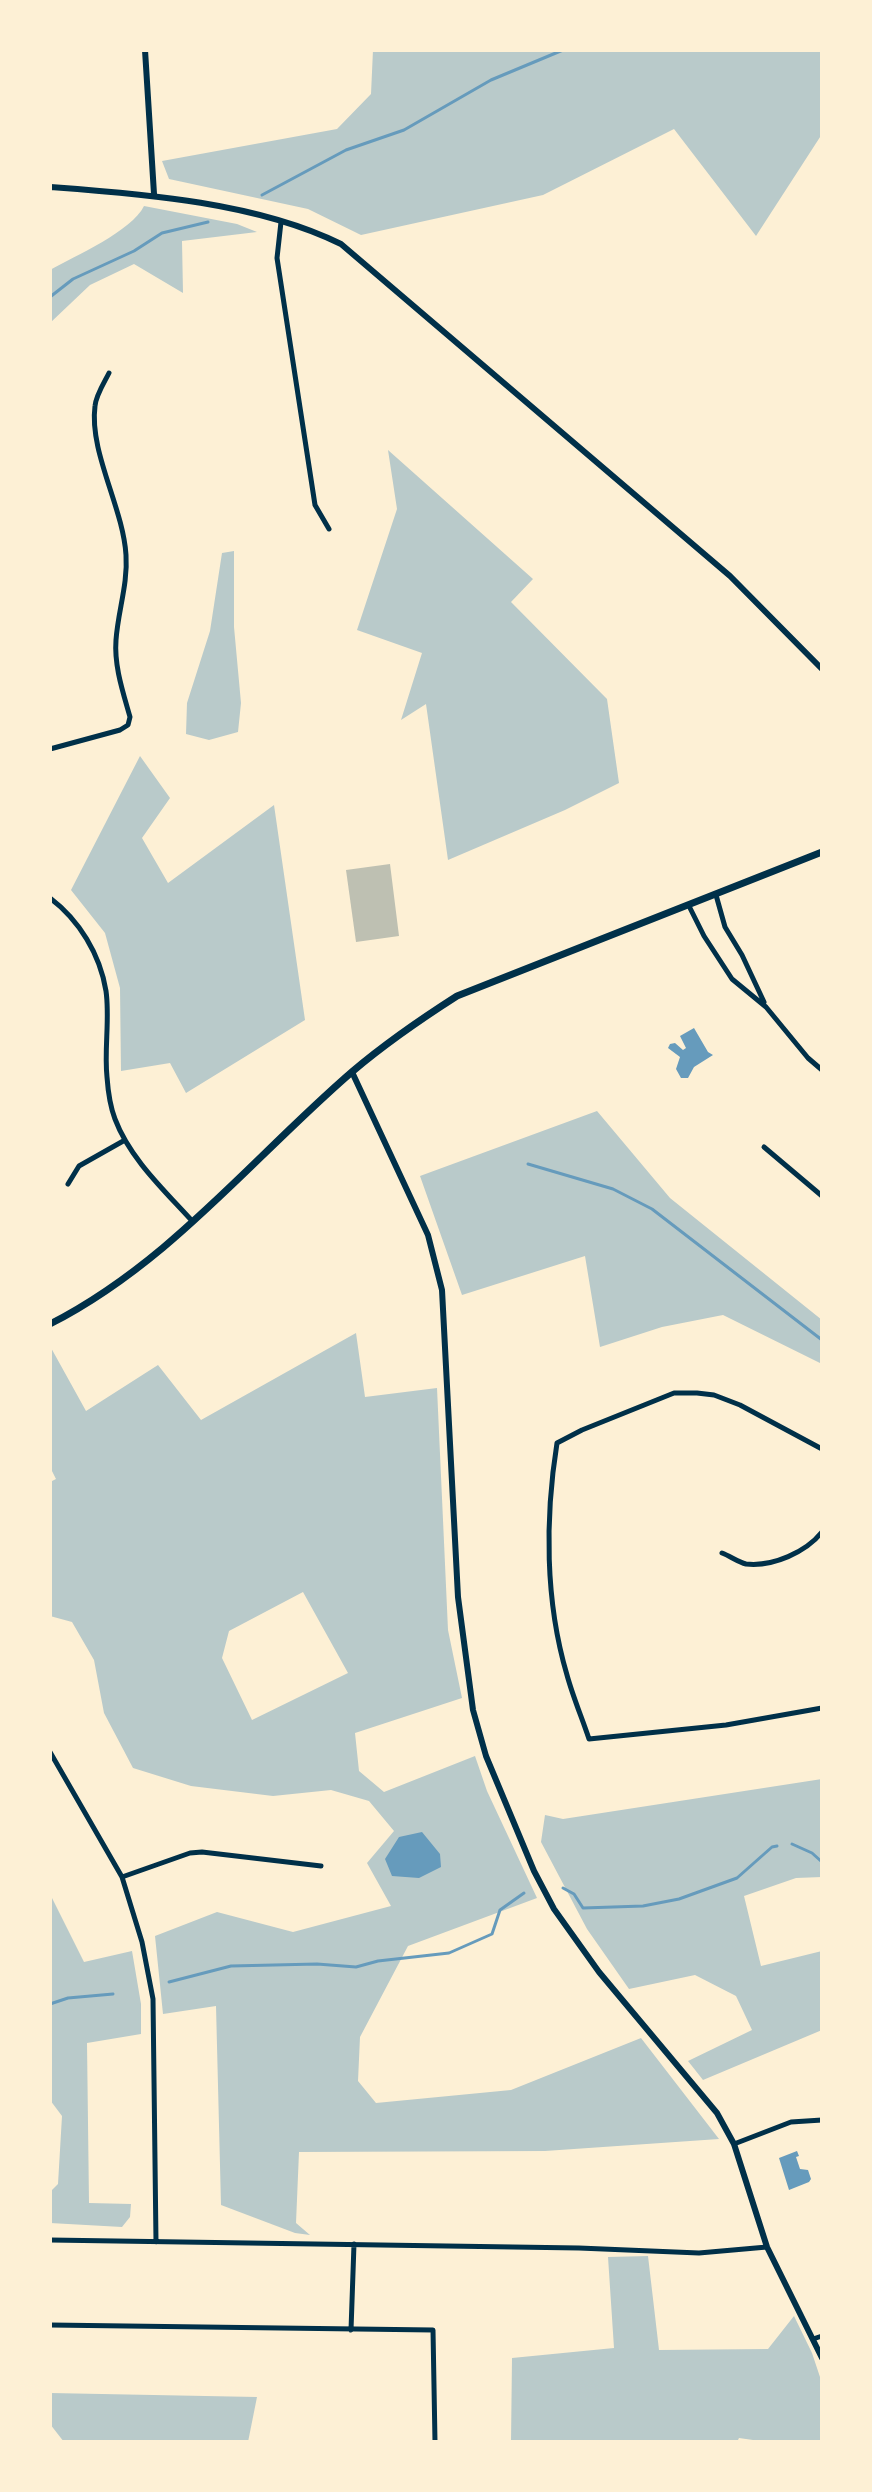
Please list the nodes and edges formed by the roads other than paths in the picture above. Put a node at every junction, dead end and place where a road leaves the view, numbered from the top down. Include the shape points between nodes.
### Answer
1 (145, 50) edge
2 (50, 187) edge
3 (154, 194) junction
4 (281, 222) junction
5 (109, 373) dead end
6 (329, 529) dead end
7 (822, 669) edge
8 (50, 749) edge
9 (822, 852) edge
10 (716, 895) junction
11 (50, 898) edge
12 (689, 906) junction
13 (766, 1007) junction
14 (822, 1070) edge
15 (352, 1072) junction
16 (125, 1140) junction
17 (764, 1147) dead end
18 (68, 1184) dead end
19 (822, 1196) edge
20 (193, 1223) junction
21 (50, 1324) edge
22 (822, 1449) edge
23 (822, 1532) edge
24 (722, 1553) dead end
25 (822, 1708) edge
26 (50, 1752) edge
27 (321, 1866) dead end
28 (122, 1877) junction
29 (822, 2120) edge
30 (734, 2144) junction
31 (50, 2240) edge
32 (156, 2242) junction
33 (354, 2244) junction
34 (767, 2247) junction
35 (50, 2325) edge
36 (351, 2330) junction
37 (822, 2336) edge
38 (813, 2339) junction
39 (822, 2358) edge
40 (435, 2442) edge

1 - 3 street
2 - 3 street
3 - 4 street
4 - 6 street via 277,258 315,505
4 - 7 street via 341,244 371,267 730,576
5 - 8 street via 95,403 94,429 126,555 116,641 130,717 120,730
9 - 10 main road
10 - 12 main road
10 - 13 street via 725,927
11 - 16 street via 72,918 99,964 106,992 109,1097
12 - 13 street via 732,979
12 - 15 main road via 457,996 404,1029
13 - 14 street
15 - 20 main road
15 - 30 street via 428,1235 442,1290 460,1612 473,1710 486,1756 554,1909 599,1972 717,2113
16 - 18 street via 79,1166
16 - 20 street
17 - 19 street
20 - 21 main road via 118,1285
22 - 25 street via 714,1395 674,1393 557,1443 549,1488 557,1629 589,1739 726,1725
23 - 24 street via 791,1555 767,1563 744,1564
26 - 28 street
27 - 28 street via 202,1852
28 - 32 street via 153,1999
29 - 30 street via 791,2122
30 - 34 street
31 - 32 street
32 - 33 street
33 - 34 street via 699,2253
33 - 36 street
34 - 38 street
35 - 36 street
36 - 40 street via 433,2330
37 - 38 street
38 - 39 street

